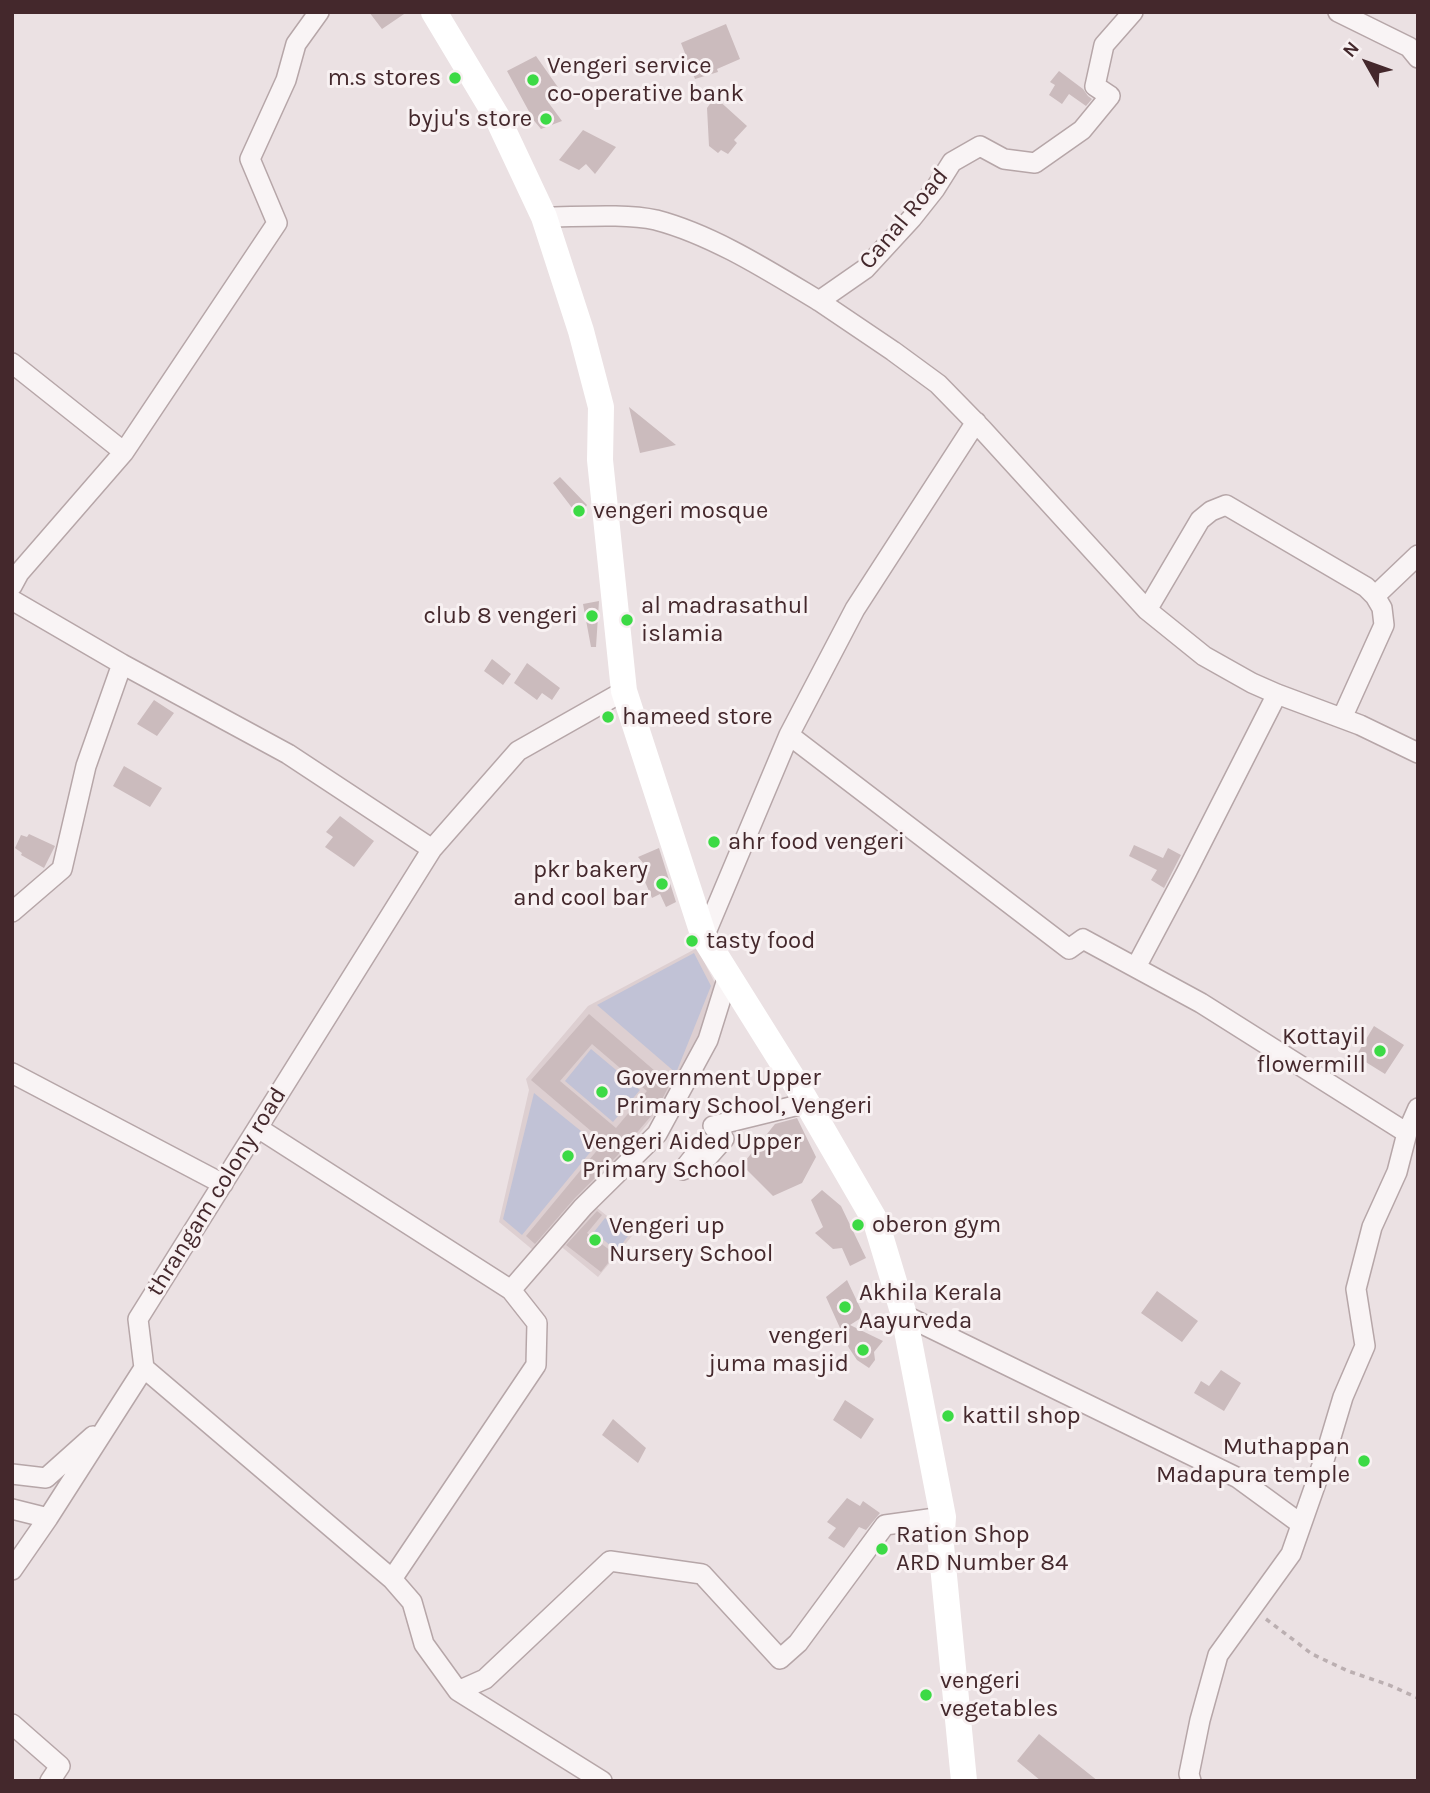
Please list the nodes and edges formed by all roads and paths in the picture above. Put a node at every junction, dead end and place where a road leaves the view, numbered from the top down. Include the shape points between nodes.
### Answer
1 (319, 12) edge
2 (434, 12) edge
3 (1133, 12) edge
4 (1338, 12) edge
5 (1418, 58) edge
6 (544, 217) junction
7 (819, 301) junction
8 (12, 363) edge
9 (976, 422) junction
10 (124, 452) junction
11 (1418, 555) edge
12 (12, 586) edge
13 (1375, 596) junction
14 (12, 600) edge
15 (1147, 610) junction
16 (122, 664) junction
17 (624, 691) junction
18 (1278, 694) junction
19 (1342, 718) junction
20 (789, 735) junction
21 (1418, 753) edge
22 (432, 849) junction
23 (12, 912) edge
24 (704, 937) junction
25 (1136, 967) junction
26 (728, 976) junction
27 (12, 1073) edge
28 (807, 1103) junction
29 (1418, 1108) edge
30 (258, 1128) junction
31 (1407, 1133) junction
32 (683, 1170) dead end
33 (223, 1184) junction
34 (511, 1290) junction
35 (904, 1315) junction
36 (144, 1367) junction
37 (111, 1419) junction
38 (12, 1474) edge
39 (12, 1509) edge
40 (943, 1517) junction
41 (48, 1518) junction
42 (1301, 1524) junction
43 (12, 1570) edge
44 (392, 1579) junction
45 (1253, 1607) junction
46 (458, 1691) junction
47 (1418, 1698) edge
48 (12, 1724) edge
49 (50, 1781) edge
50 (602, 1781) edge
51 (964, 1781) edge
52 (1191, 1781) edge

1 - 10 street via 296,44 286,80 250,159 277,223
2 - 6 main road via 497,117
3 - 7 street, Canal Road via 1104,45 1095,86 1110,96 1082,130 1035,163 1004,159 980,146 952,162 935,189 865,269
4 - 5 street via 1409,47
6 - 7 street via 654,220 749,260
6 - 17 main road via 601,407 600,460
7 - 9 street via 937,384
8 - 10 street
9 - 15 street
9 - 20 street via 855,608
10 - 12 street
11 - 13 street
13 - 15 street via 1226,505 1200,520
13 - 19 street via 1384,625
14 - 16 street
15 - 18 street via 1204,656
16 - 22 street via 288,754
16 - 23 street via 86,766 62,869
17 - 22 street, thrangam colony road via 519,751
17 - 24 main road
18 - 19 street
18 - 25 street
19 - 21 street
20 - 24 street
20 - 25 street via 1069,949 1083,939
22 - 30 street, thrangam colony road
24 - 26 main road
25 - 31 street
26 - 28 main road
26 - 34 street via 708,1040 657,1134 583,1207
27 - 33 street
28 - 32 street via 713,1126 724,1139 708,1157 699,1150
28 - 35 main road via 876,1222
29 - 31 street
30 - 33 street, thrangam colony road
30 - 34 street
31 - 42 street via 1397,1172 1372,1227 1356,1289 1365,1346
33 - 36 street, thrangam colony road via 138,1319
34 - 44 street via 537,1323 537,1365
35 - 40 main road
35 - 42 street via 1238,1478
36 - 37 street
36 - 44 street
37 - 38 street via 46,1478
37 - 41 street
39 - 41 street
40 - 46 street via 885,1525 798,1643 780,1659 702,1574 610,1561 485,1679
40 - 51 main road
41 - 43 street
42 - 45 street via 1291,1554
44 - 46 street via 412,1602 424,1644
45 - 47 path via 1312,1654
45 - 52 street via 1218,1655 1199,1720
46 - 50 street
48 - 49 street via 60,1766

